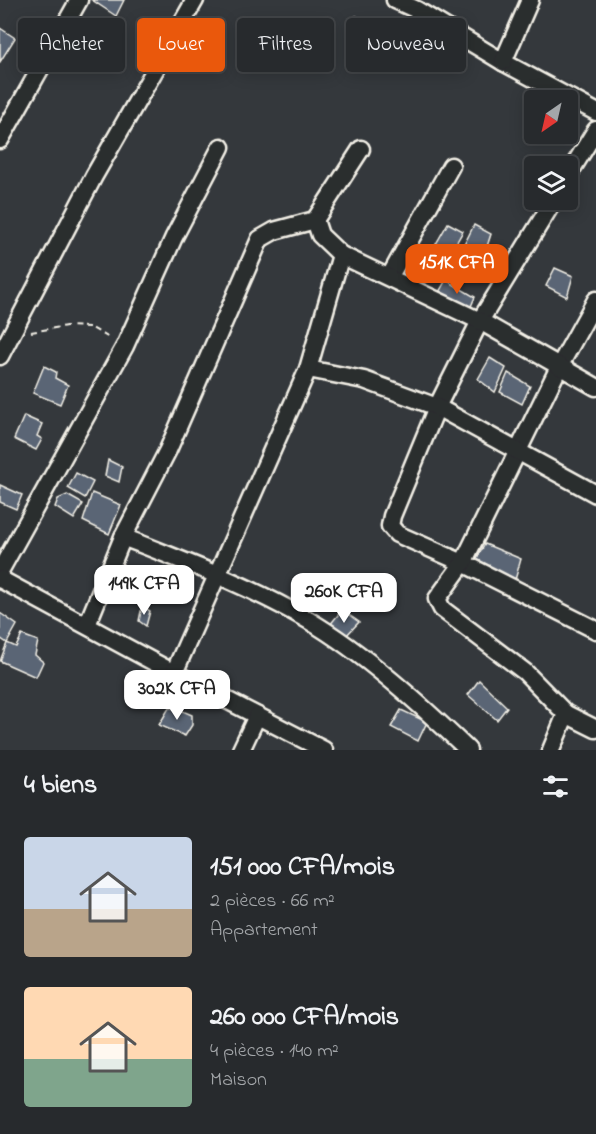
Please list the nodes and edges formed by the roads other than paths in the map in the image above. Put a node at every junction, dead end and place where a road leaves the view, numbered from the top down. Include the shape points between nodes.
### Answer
1 (79, 0) edge
2 (195, 0) edge
3 (395, 0) edge
4 (530, 0) edge
5 (419, 5) edge
6 (503, 62) junction
7 (596, 112) edge
8 (596, 130) edge
9 (0, 140) edge
10 (221, 147) dead end
11 (361, 149) dead end
12 (578, 159) edge
13 (451, 166) dead end
14 (548, 210) edge
15 (315, 220) junction
16 (341, 255) junction
17 (390, 276) junction
18 (596, 300) edge
19 (480, 321) junction
20 (0, 356) edge
21 (560, 365) junction
22 (308, 369) junction
23 (596, 387) edge
24 (437, 407) junction
25 (520, 451) junction
26 (596, 494) edge
27 (123, 537) junction
28 (463, 563) junction
29 (0, 571) edge
30 (216, 574) junction
31 (0, 579) edge
32 (87, 625) junction
33 (596, 630) edge
34 (174, 673) junction
35 (566, 714) junction
36 (257, 716) junction
37 (596, 729) edge
38 (241, 750) edge
39 (324, 750) edge
40 (468, 750) edge
41 (552, 750) edge

1 - 9 street
2 - 20 street via 94,176
3 - 5 street
4 - 6 street
5 - 6 street
6 - 7 street
8 - 12 street
10 - 29 street via 174,237 125,346
11 - 15 street
13 - 17 street
14 - 19 street
15 - 16 street via 320,235
15 - 27 street via 260,239 168,450
16 - 17 street
16 - 22 street
17 - 19 street
18 - 21 street
19 - 21 street
19 - 24 street
21 - 23 street
21 - 25 street
22 - 24 street via 364,380
22 - 30 street
24 - 25 street
24 - 28 street via 390,526 397,534
25 - 26 street
25 - 28 street
27 - 30 street
27 - 32 street
28 - 33 street
28 - 35 street via 438,594 438,604 525,672
30 - 34 street
30 - 40 street via 322,629 428,710
31 - 32 street
32 - 34 street
34 - 36 street
35 - 37 street
35 - 41 street
36 - 38 street
36 - 39 street

